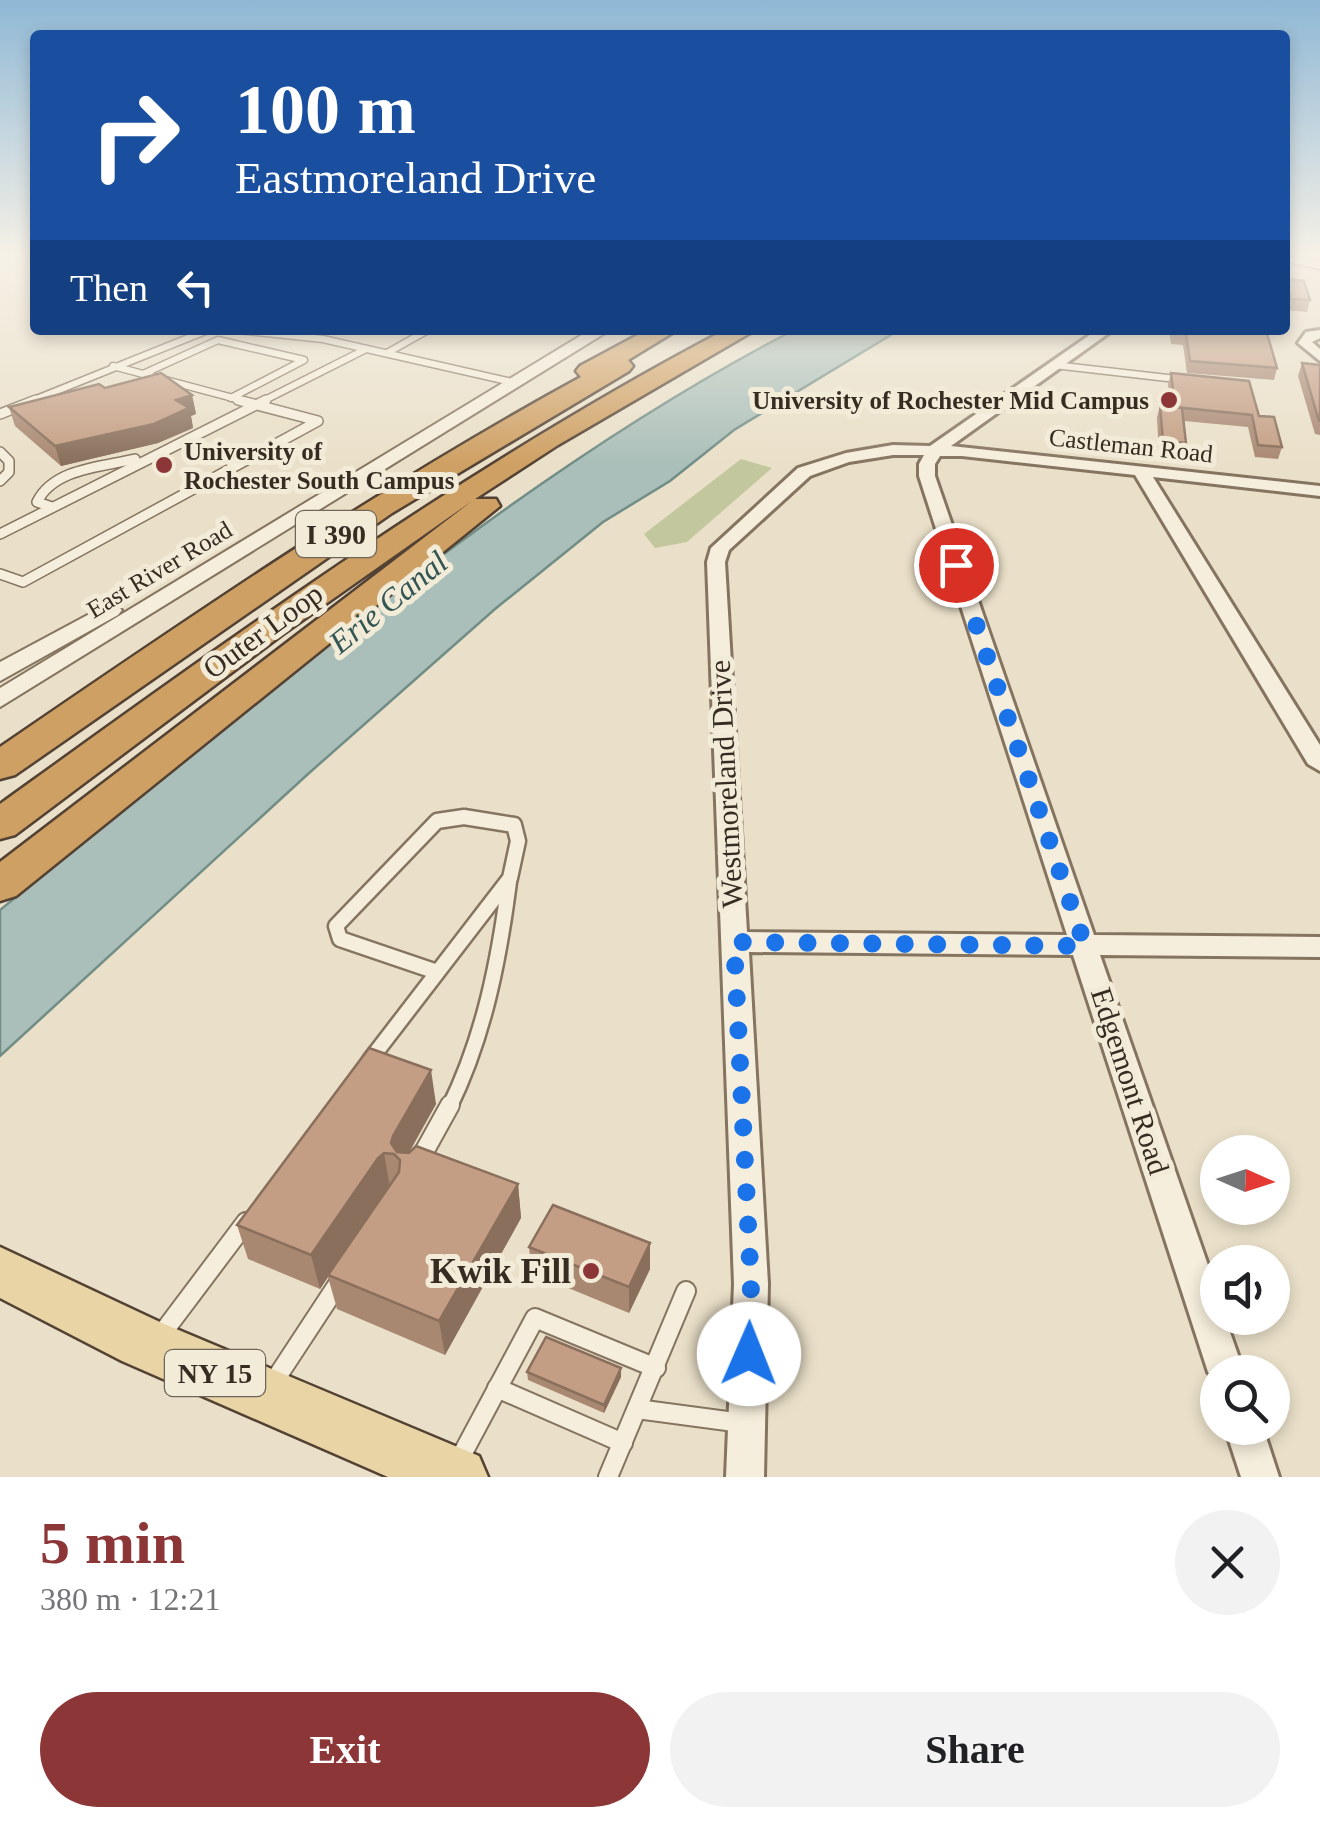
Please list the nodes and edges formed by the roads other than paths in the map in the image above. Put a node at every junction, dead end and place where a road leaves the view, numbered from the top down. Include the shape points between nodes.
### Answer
1 (1320, 334) edge
2 (195, 335) edge
3 (285, 335) edge
4 (419, 335) edge
5 (572, 335) edge
6 (593, 335) edge
7 (656, 335) edge
8 (722, 335) edge
9 (1099, 335) edge
10 (693, 342) edge
11 (366, 348) junction
12 (387, 353) junction
13 (1320, 357) edge
14 (1054, 365) junction
15 (113, 366) junction
16 (143, 374) junction
17 (506, 381) junction
18 (1188, 381) edge
19 (231, 398) junction
20 (256, 404) junction
21 (0, 414) edge
22 (181, 442) junction
23 (936, 449) junction
24 (0, 452) edge
25 (1141, 471) junction
26 (0, 481) edge
27 (1320, 491) edge
28 (52, 508) junction
29 (342, 530) junction
30 (0, 534) edge
31 (0, 574) edge
32 (0, 673) edge
33 (0, 699) edge
34 (1320, 764) edge
35 (0, 766) edge
36 (0, 826) edge
37 (510, 878) junction
38 (0, 886) edge
39 (734, 942) junction
40 (1085, 946) junction
41 (1320, 947) edge
42 (438, 972) junction
43 (365, 1066) edge
44 (410, 1176) edge
45 (256, 1208) edge
46 (355, 1259) edge
47 (0, 1271) edge
48 (686, 1291) dead end
49 (153, 1347) junction
50 (1220, 1355) edge
51 (656, 1368) junction
52 (497, 1388) junction
53 (266, 1394) junction
54 (637, 1410) junction
55 (747, 1424) junction
56 (623, 1443) junction
57 (1250, 1445) edge
58 (454, 1476) edge
59 (608, 1477) edge
60 (746, 1477) edge
61 (1260, 1477) edge

1 - 13 street via 1305,343
2 - 15 lane
3 - 11 lane
4 - 12 lane
5 - 17 street, East River Road
6 - 17 street, East River Road
7 - 29 highway via 487,430
8 - 10 highway, Outer Loop / I 390
9 - 14 street
10 - 29 highway, Outer Loop / I 390 via 517,423
10 - 36 highway, Outer Loop / I 390 via 316,592
10 - 38 highway
11 - 12 lane
11 - 20 lane
12 - 17 lane
14 - 18 lane
14 - 23 street
15 - 16 lane
15 - 21 lane
16 - 19 lane
16 - 19 lane via 218,340 304,360
17 - 32 street, East River Road
17 - 33 street, East River Road
19 - 20 lane
20 - 22 lane
20 - 31 lane via 318,421 23,582
22 - 28 lane
22 - 28 lane via 53,482 37,502
23 - 25 street, Castleman Road
23 - 39 street, Westmoreland Drive via 878,452 817,466 720,548
23 - 40 street, Edgemont Road via 927,464 931,494
24 - 26 lane via 9,461
25 - 27 street, Castleman Road
25 - 34 street
28 - 30 lane
29 - 35 highway, Outer Loop / I 390
37 - 42 lane
37 - 42 lane via 518,841 514,825 464,816 437,821 336,926 340,939
37 - 44 lane via 496,984 476,1044 446,1119
39 - 40 street
39 - 55 street, Westmoreland Drive via 751,1284
40 - 41 street
40 - 50 street, Edgemont Road
42 - 43 lane
45 - 49 lane
46 - 53 lane
47 - 49 main road, NY 15
48 - 51 lane
49 - 53 main road, NY 15
51 - 52 lane via 535,1318
51 - 54 lane
52 - 56 lane
52 - 58 lane
53 - 58 main road, NY 15
54 - 55 lane
54 - 56 lane
55 - 60 street, Westmoreland Drive
56 - 59 lane
57 - 61 street

